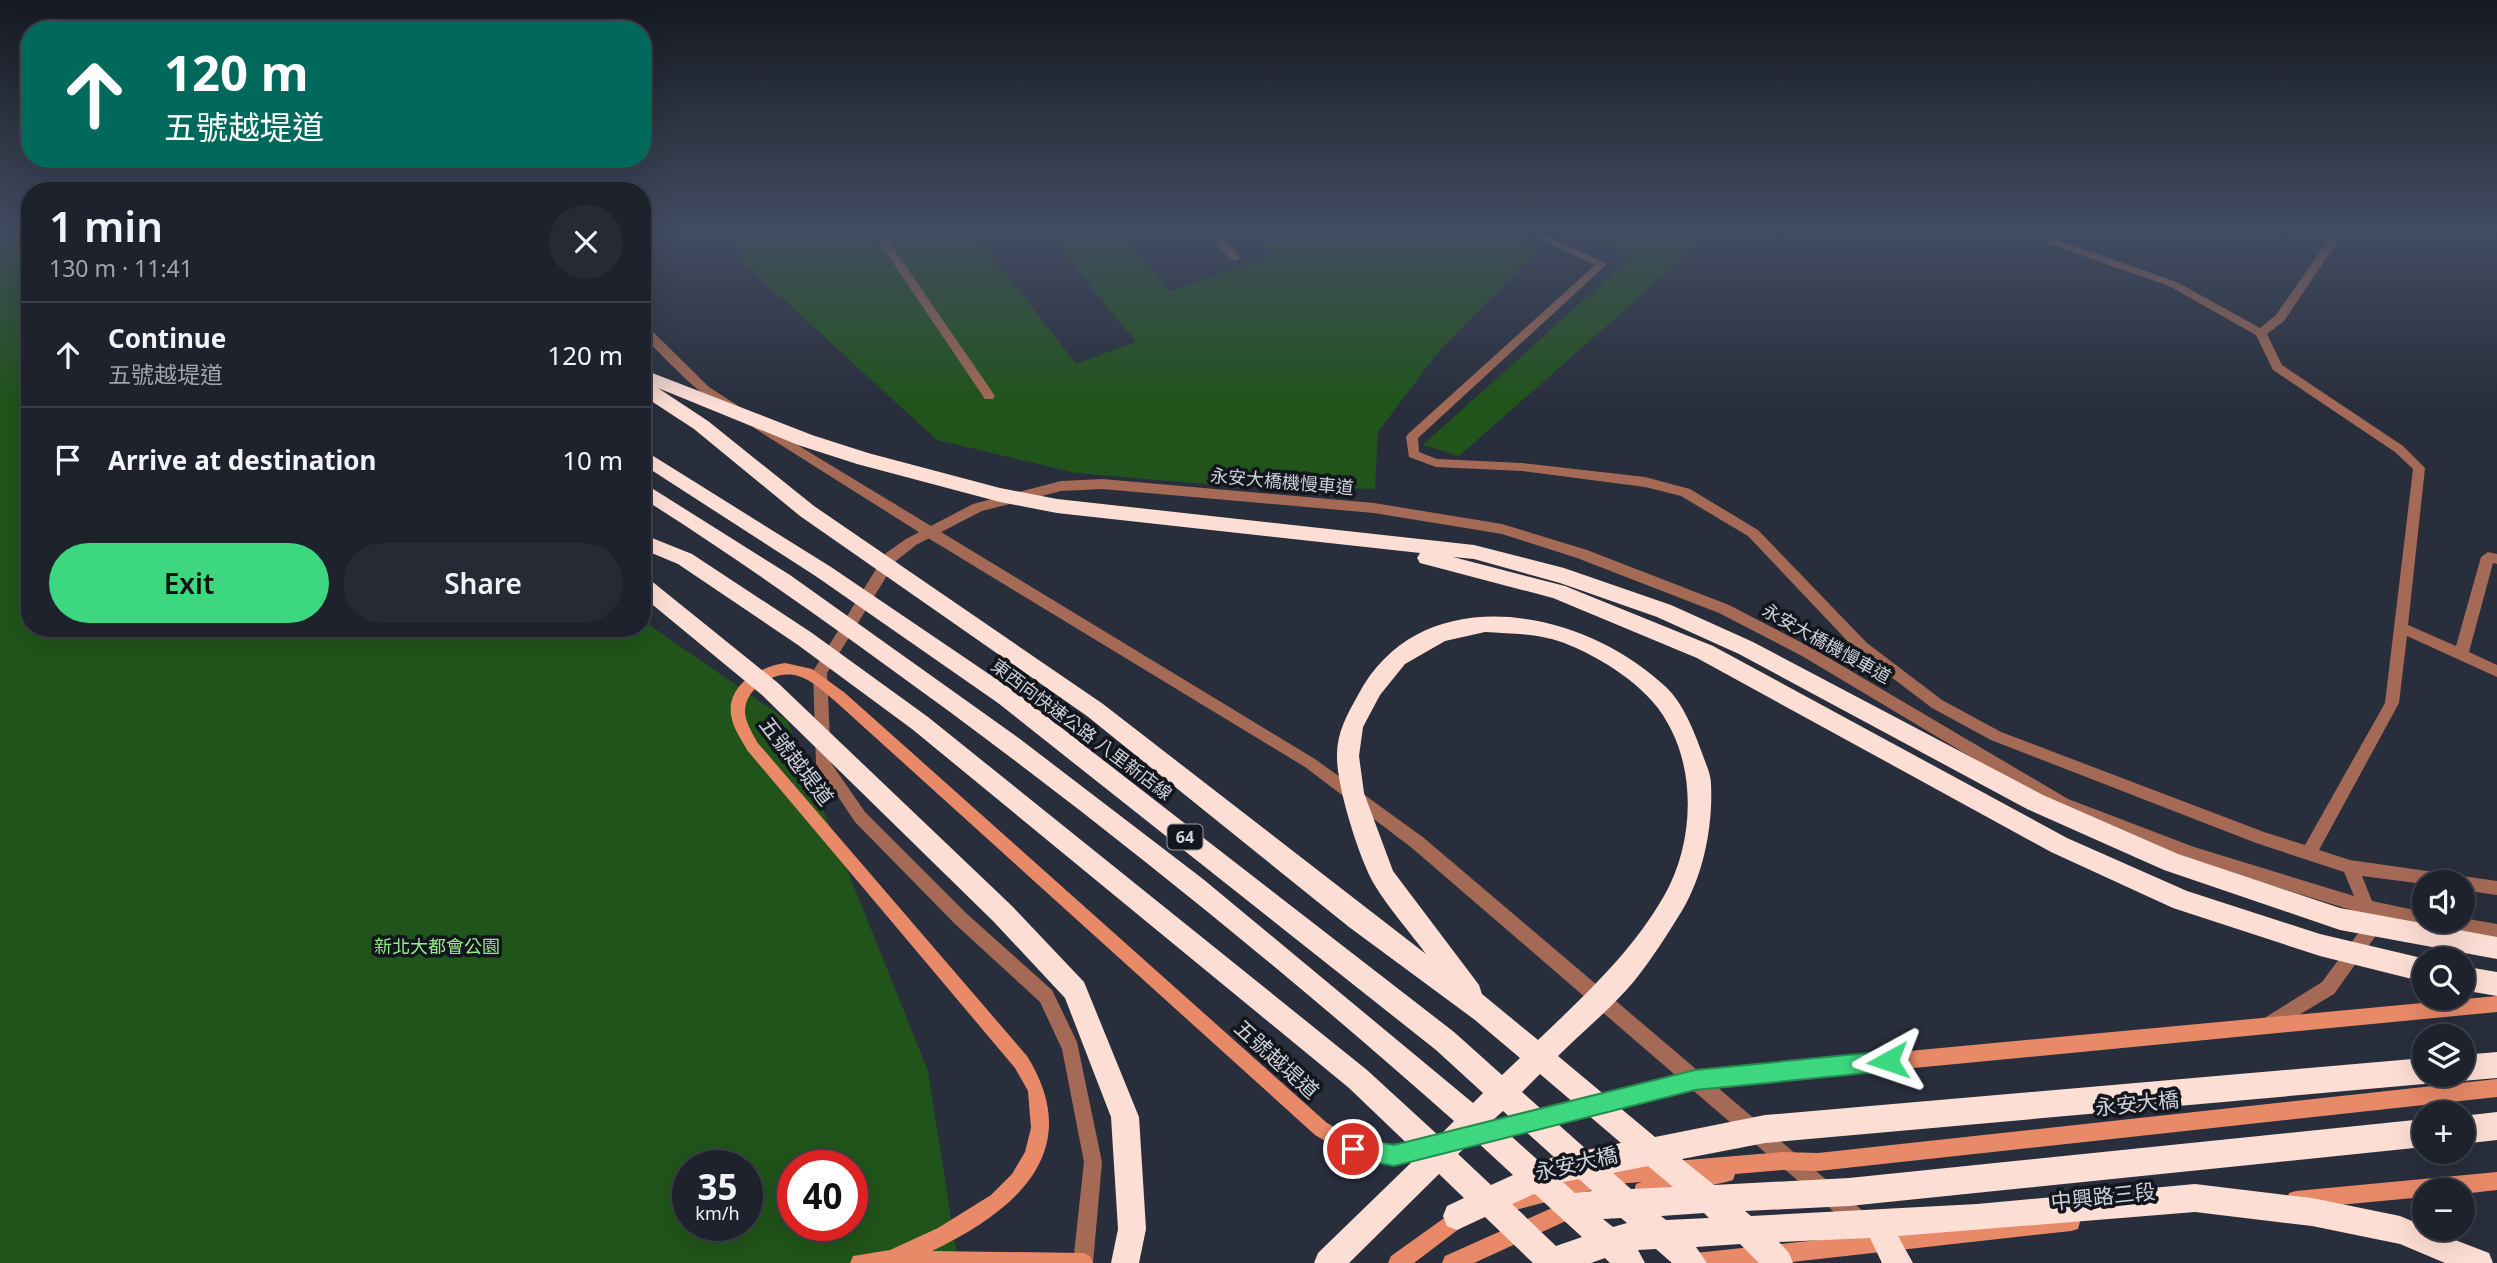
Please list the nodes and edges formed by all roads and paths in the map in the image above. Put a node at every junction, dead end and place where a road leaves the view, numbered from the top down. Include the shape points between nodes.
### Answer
1 (915, 288) edge
2 (1576, 288) edge
3 (2180, 288) edge
4 (2301, 288) edge
5 (2261, 333) junction
6 (651, 337) edge
7 (651, 379) edge
8 (651, 392) edge
9 (989, 396) dead end
10 (651, 461) edge
11 (651, 495) edge
12 (1368, 540) junction
13 (651, 545) edge
14 (2497, 559) edge
15 (651, 590) edge
16 (2402, 628) junction
17 (2461, 655) junction
18 (2497, 671) edge
19 (2309, 854) junction
20 (2350, 867) junction
21 (2412, 875) edge
22 (2475, 884) edge
23 (2497, 887) edge
24 (2371, 917) junction
25 (2412, 919) edge
26 (2475, 928) edge
27 (2497, 932) edge
28 (2497, 948) edge
29 (2412, 967) edge
30 (2475, 980) edge
31 (2497, 984) edge
32 (2497, 1004) edge
33 (1484, 1012) junction
34 (2272, 1023) junction
35 (2497, 1065) edge
36 (2475, 1067) edge
37 (2412, 1072) edge
38 (1695, 1080) junction
39 (2497, 1088) edge
40 (2497, 1126) edge
41 (2475, 1129) edge
42 (2412, 1134) edge
43 (1782, 1161) junction
44 (2497, 1181) edge
45 (1576, 1206) junction
46 (1457, 1216) junction
47 (1891, 1252) edge
48 (890, 1260) junction
49 (1701, 1262) edge
50 (860, 1263) edge
51 (1083, 1263) edge
52 (1125, 1263) edge
53 (1328, 1263) edge
54 (1398, 1263) edge
55 (1452, 1263) edge
56 (1547, 1263) edge
57 (1554, 1263) edge
58 (1631, 1263) edge
59 (1779, 1263) edge
60 (1910, 1263) edge
61 (2479, 1263) edge

1 - 9 street
2 - 19 street via 1412,438 1413,454 1436,463 1535,468 1685,492 1753,533 1862,647 1937,704 1996,736
3 - 5 street
4 - 5 street via 2280,318
5 - 16 street via 2277,367 2399,449 2419,468
6 - 38 street via 705,390 806,457 1310,763 1418,843
7 - 12 highway via 805,440 1000,495 1058,506
8 - 33 highway via 701,425 807,511 1095,710 1358,919
10 - 49 highway, 東西向快速公路 八里新店線 / 64 via 1006,696 1445,1041
11 - 58 highway, 64 via 850,628 1184,876 1397,1055
12 - 24 highway via 1474,552 1564,576 1664,611 1746,648 2023,796 2172,863 2340,919
12 - 29 highway via 1558,591 1705,652 2059,845 2182,900 2320,945
13 - 57 highway via 685,559 805,639 1040,818 1358,1079
14 - 17 street via 2488,557
15 - 52 highway via 770,689 1003,914 1075,990 1125,1118 1132,1229
16 - 17 street
16 - 19 street via 2392,703
17 - 18 street
19 - 20 street
20 - 21 street
20 - 24 street
22 - 23 street
24 - 25 street, 永安大橋機慢車道
24 - 28 highway
24 - 34 street via 2328,988
24 - 51 street, 永安大橋機慢車道 via 2063,804 1819,658 1724,609 1582,554 1502,529 1374,508 1102,484 1061,486 978,507 891,557 820,672 824,764 860,817 1046,996 1071,1048 1093,1162
26 - 27 street
30 - 31 highway
32 - 34 street
33 - 53 highway via 1383,877 1353,793 1348,756 1352,727 1372,689 1396,658 1440,634 1485,624 1534,627 1573,637 1617,660 1660,695 1683,732 1700,781 1696,842 1675,900 1626,972
33 - 59 highway via 1747,1231
34 - 38 street
35 - 36 highway
37 - 46 highway via 1765,1129 1550,1171
38 - 47 street
38 - 48 street, 五號越堤道 via 1394,1155 1353,1149 1321,1129 840,697 808,673 792,668 769,672 745,689 737,708 741,728 752,746 1021,1062 1038,1093 1042,1130 1028,1171 995,1205 950,1234
39 - 43 street, 永安大橋 via 1818,1161
40 - 41 highway
42 - 45 highway via 1849,1192
43 - 45 street, 永安大橋
43 - 46 street, 永安大橋 via 1615,1175
44 - 47 street, 中興路三段
45 - 55 street, 永安大橋
46 - 54 street, 永安大橋
47 - 49 street, 中興路三段
47 - 60 street
48 - 50 street
48 - 51 street
56 - 61 highway via 1630,1236 1977,1218 2195,1198 2312,1212 2400,1230

